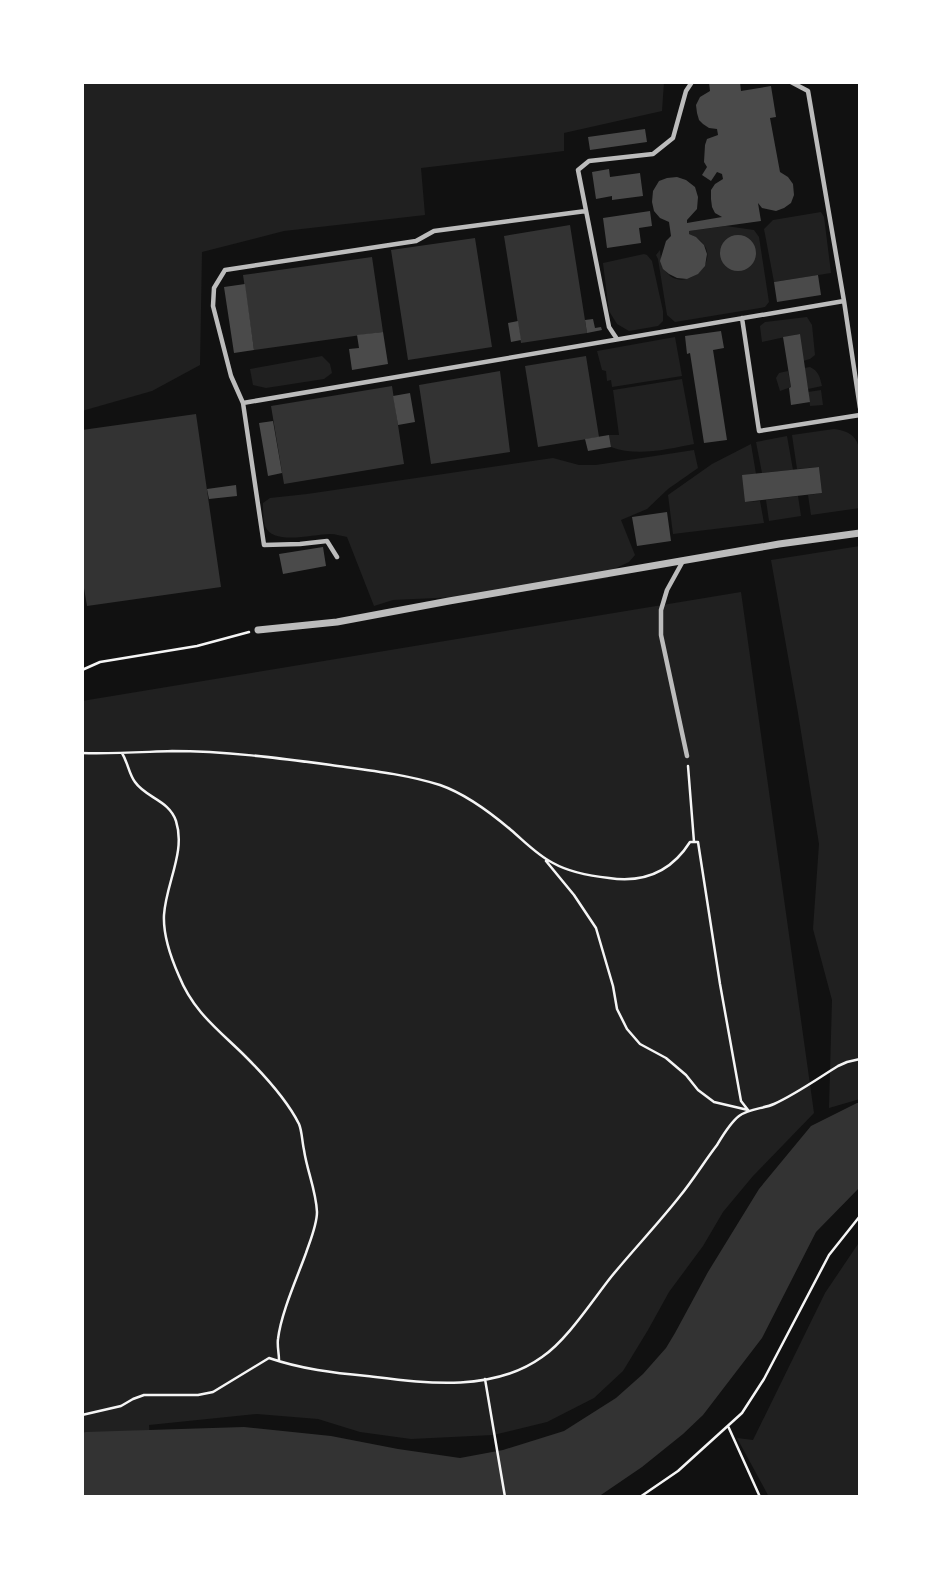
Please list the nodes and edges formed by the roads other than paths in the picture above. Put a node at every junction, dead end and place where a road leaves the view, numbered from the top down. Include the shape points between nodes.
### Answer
1 (692, 82) edge
2 (791, 82) edge
3 (586, 211) junction
4 (844, 301) junction
5 (742, 318) junction
6 (617, 339) junction
7 (243, 403) junction
8 (860, 408) edge
9 (860, 415) edge
10 (860, 533) edge
11 (337, 557) dead end
12 (684, 561) junction
13 (258, 630) road end
14 (687, 756) road end

1 - 3 lane via 673,138 653,154 589,161 578,170
2 - 4 lane via 808,91
3 - 6 lane via 609,327
3 - 7 lane via 434,231 416,241 225,270 214,288 213,306 230,376
4 - 5 lane
4 - 8 lane
5 - 6 lane
5 - 9 lane via 759,431
6 - 7 lane
7 - 11 lane via 264,545 327,541
10 - 12 street
12 - 13 street via 337,622
12 - 14 lane via 667,590 661,635

